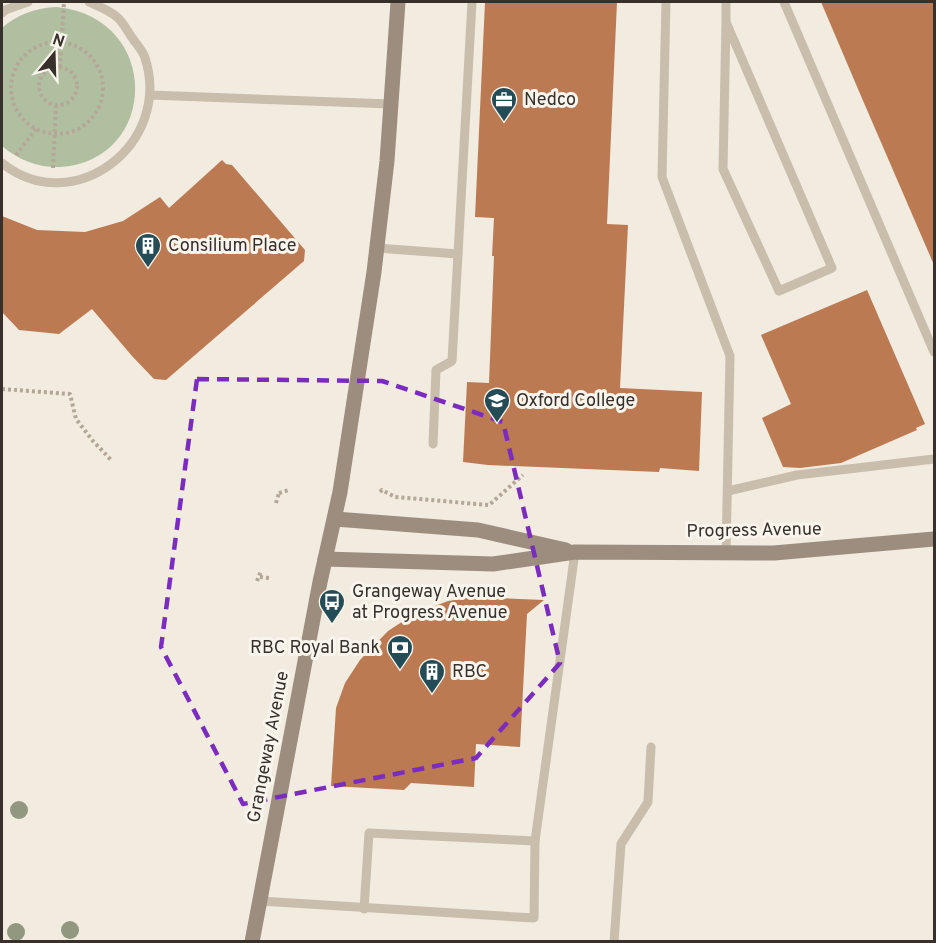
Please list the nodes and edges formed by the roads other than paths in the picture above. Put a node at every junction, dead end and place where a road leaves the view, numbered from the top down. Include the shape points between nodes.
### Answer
1 (28, 2) edge
2 (89, 2) edge
3 (398, 2) edge
4 (472, 2) edge
5 (666, 2) edge
6 (726, 2) edge
7 (784, 2) edge
8 (2, 13) edge
9 (726, 22) junction
10 (150, 95) junction
11 (391, 104) junction
12 (4, 165) edge
13 (377, 248) junction
14 (458, 254) junction
15 (934, 352) edge
16 (433, 444) dead end
17 (934, 459) edge
18 (728, 492) junction
19 (335, 519) junction
20 (934, 539) edge
21 (575, 552) junction
22 (726, 553) junction
23 (325, 560) junction
24 (651, 747) dead end
25 (535, 841) junction
26 (260, 901) junction
27 (364, 909) junction
28 (252, 942) edge
29 (614, 942) edge

1 - 8 lane
2 - 10 lane via 118,17 145,56
3 - 11 street
4 - 14 lane
5 - 18 lane via 662,177 730,356
6 - 9 lane
7 - 15 lane
9 - 9 lane via 723,169 779,291 832,268
10 - 11 lane
10 - 12 lane via 147,114 133,144 97,174 66,182 43,182 12,172
11 - 13 street
13 - 14 lane
13 - 19 street
14 - 16 lane via 452,361 436,370
17 - 18 lane via 796,475
18 - 22 lane
19 - 21 street, Progress Avenue via 478,530
19 - 23 street
20 - 22 street, Progress Avenue via 774,553
21 - 22 street, Progress Avenue
21 - 23 street, Progress Avenue via 493,564
21 - 25 lane
23 - 26 street, Grangeway Avenue
24 - 29 lane via 648,802 621,844
25 - 27 lane via 369,833
25 - 27 lane via 534,918
26 - 27 lane
26 - 28 street, Grangeway Avenue

